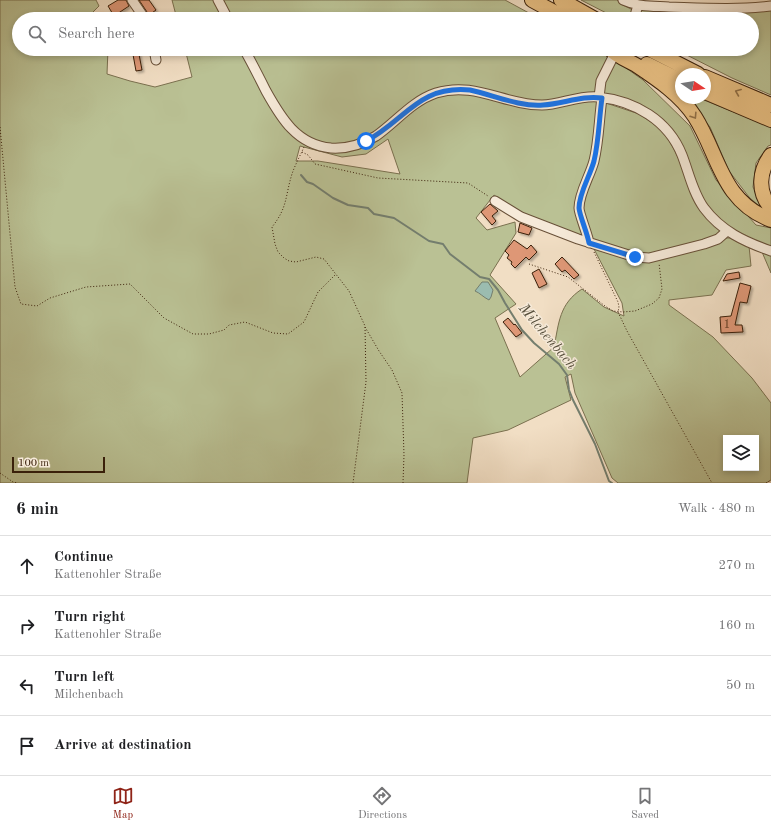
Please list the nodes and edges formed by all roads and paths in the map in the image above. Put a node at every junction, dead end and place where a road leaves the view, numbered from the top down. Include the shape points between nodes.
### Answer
1 (132, 0) edge
2 (218, 0) edge
3 (532, 0) edge
4 (561, 0) edge
5 (623, 0) edge
6 (638, 5) junction
7 (771, 6) edge
8 (140, 12) edge
9 (224, 12) edge
10 (554, 12) edge
11 (582, 12) edge
12 (636, 12) edge
13 (155, 56) edge
14 (248, 56) edge
15 (612, 56) edge
16 (620, 56) edge
17 (623, 56) edge
18 (663, 56) edge
19 (156, 60) dead end
20 (686, 68) edge
21 (675, 78) edge
22 (711, 80) edge
23 (711, 95) edge
24 (600, 97) junction
25 (771, 105) edge
26 (771, 120) edge
27 (0, 127) edge
28 (771, 155) edge
29 (495, 201) joint
30 (771, 208) edge
31 (771, 220) edge
32 (727, 232) junction
33 (589, 243) junction
34 (771, 250) edge
35 (660, 255) junction
36 (529, 264) dead end
37 (336, 274) junction
38 (618, 312) junction
39 (365, 326) junction
40 (0, 473) edge
41 (771, 480) edge
42 (18, 483) edge
43 (353, 483) edge
44 (403, 483) edge
45 (712, 483) edge
46 (766, 483) edge

1 - 8 street
2 - 9 street
3 - 10 highway
4 - 11 highway
5 - 6 street
6 - 7 street via 701,9
6 - 12 street
13 - 19 street
14 - 24 street via 288,126 306,140 328,147 348,147 366,141 417,103 443,91 470,90 542,105
15 - 24 street via 601,81
16 -> 31 highway via 655,78 687,106 707,138 718,167 732,190 749,207
17 - 21 highway
18 - 20 highway
25 -> 22 highway
23 - 26 highway
24 - 32 street via 641,109 666,130 680,151 700,202
24 - 33 street via 595,157 579,209
27 - 37 path via 15,287 21,304 37,306 50,298 86,287 130,284 164,318 193,334 209,334 224,330 229,324 245,322 273,333 288,334 304,322 318,292
28 - 30 highway via 762,171 761,180 764,197
29 - 33 street via 521,217
29 - 37 path via 468,183 378,178 315,164 302,152 292,174 286,203 279,219 272,227 275,244 278,252 289,261 296,262 316,257 324,260
32 - 34 street
32 - 35 street via 714,241
33 - 35 street via 635,257 649,258
33 - 38 path via 618,302
35 - 38 path via 662,289 659,298 645,307 629,312
36 - 38 path via 568,277 605,306
37 - 39 path via 349,291
38 - 45 path
39 - 43 path via 366,382
39 - 44 path via 392,370 402,393
40 - 42 path
41 - 46 path

